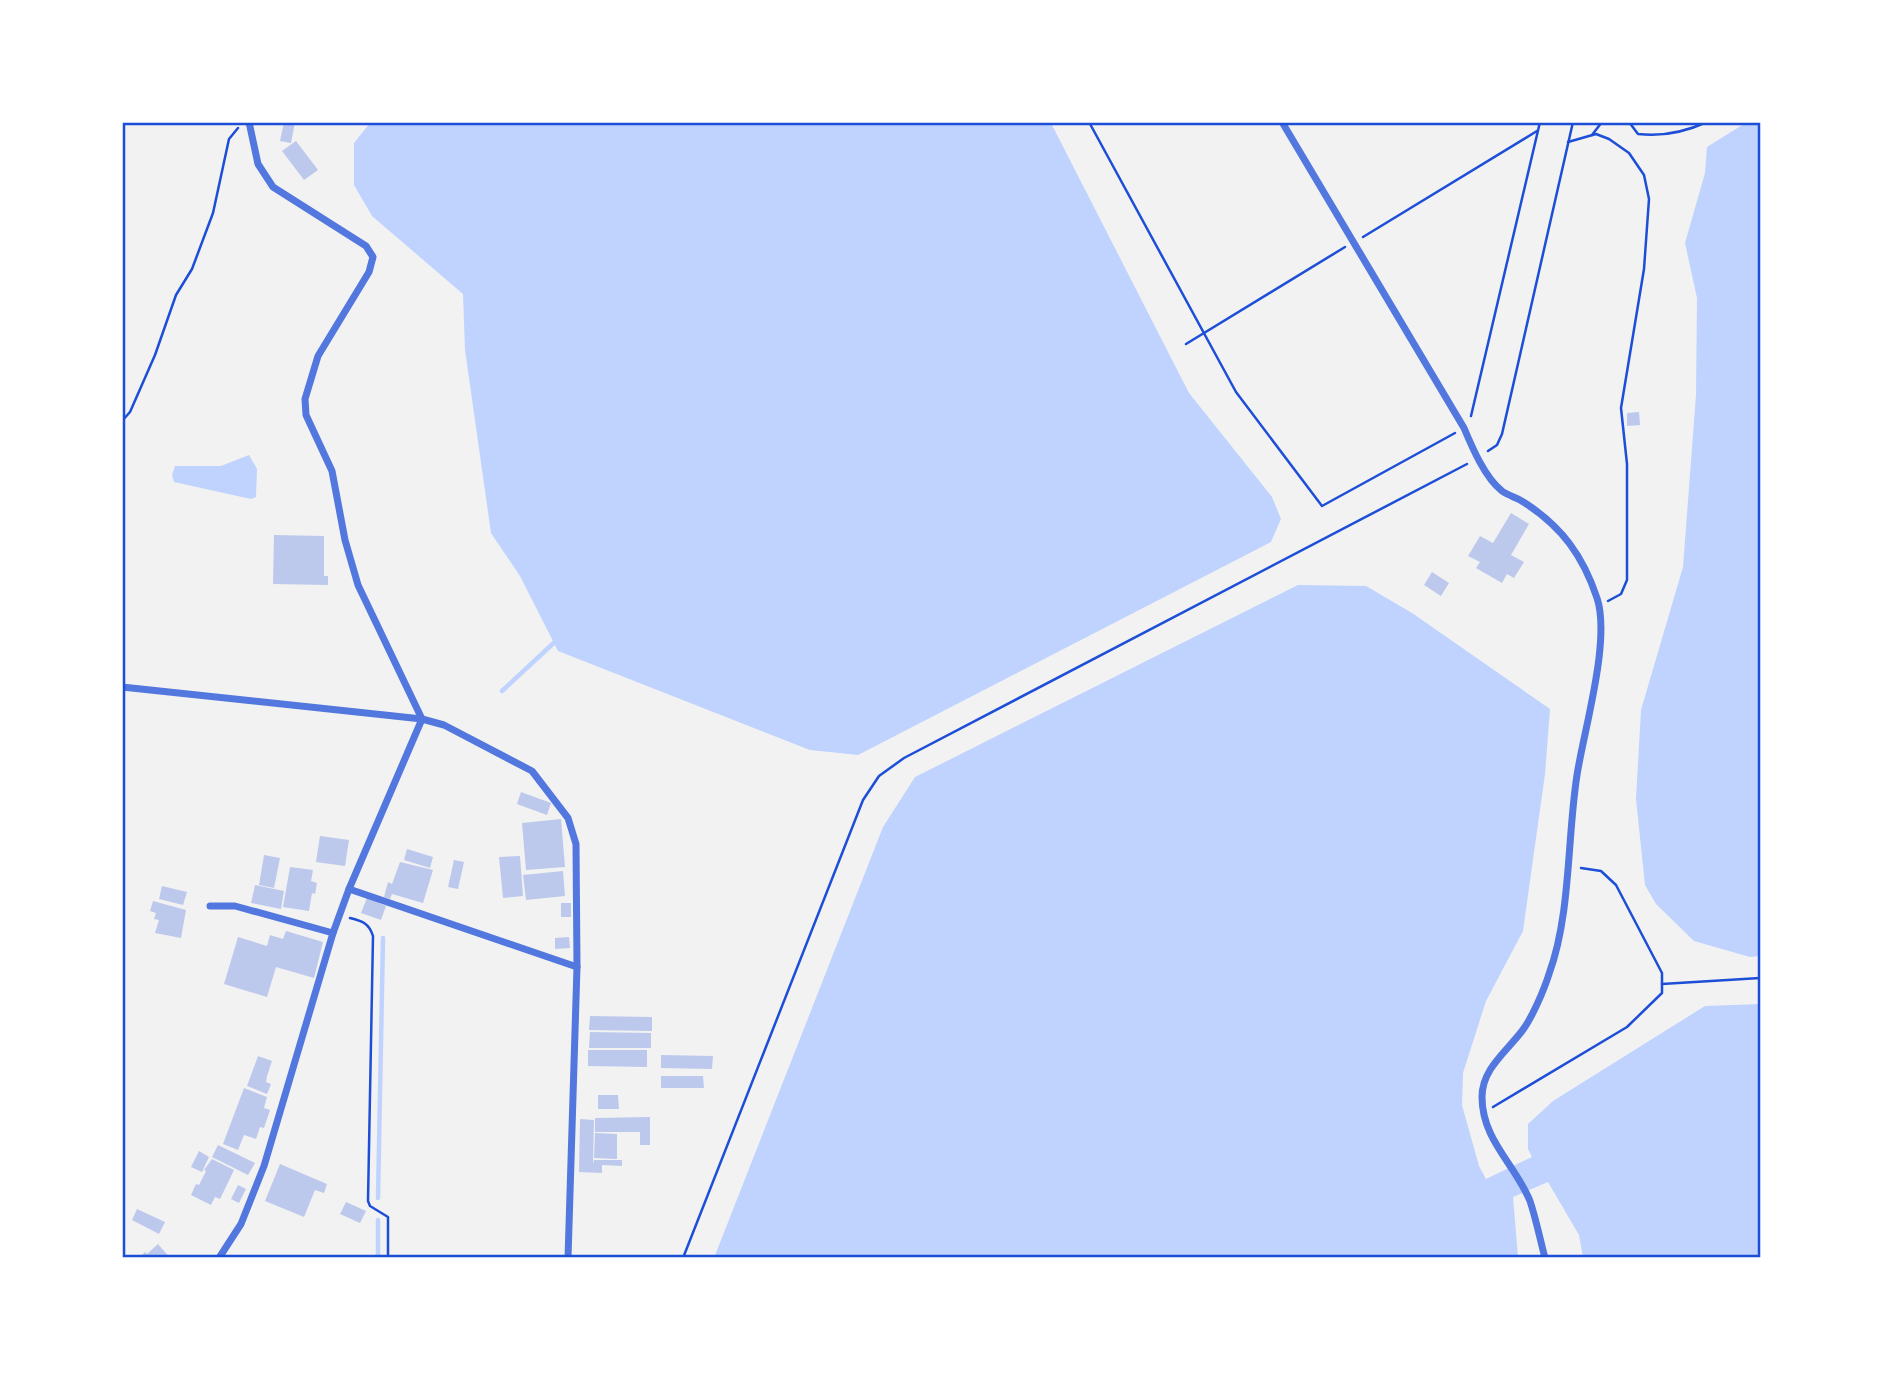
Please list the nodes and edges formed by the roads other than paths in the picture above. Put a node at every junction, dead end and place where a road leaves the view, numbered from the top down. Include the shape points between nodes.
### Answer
1 (249, 122) edge
2 (1282, 122) edge
3 (122, 687) edge
4 (422, 719) junction
5 (349, 889) junction
6 (211, 906) dead end
7 (333, 933) junction
8 (577, 967) junction
9 (219, 1258) edge
10 (568, 1258) edge
11 (1545, 1258) edge

1 - 4 street via 258,164 273,187 366,246 373,257 369,272 318,356 305,399 306,415 332,471 358,585
2 - 11 street via 1478,459 1500,490 1561,531 1597,600 1601,625 1597,670 1577,777 1559,942 1523,1030 1485,1077 1482,1096 1487,1130 1529,1200
3 - 4 street
4 - 5 street
4 - 8 street via 444,725 532,771 569,818 576,844
5 - 7 street
5 - 8 street
6 - 7 street via 235,906
7 - 9 street via 264,1166 241,1224
8 - 10 street

